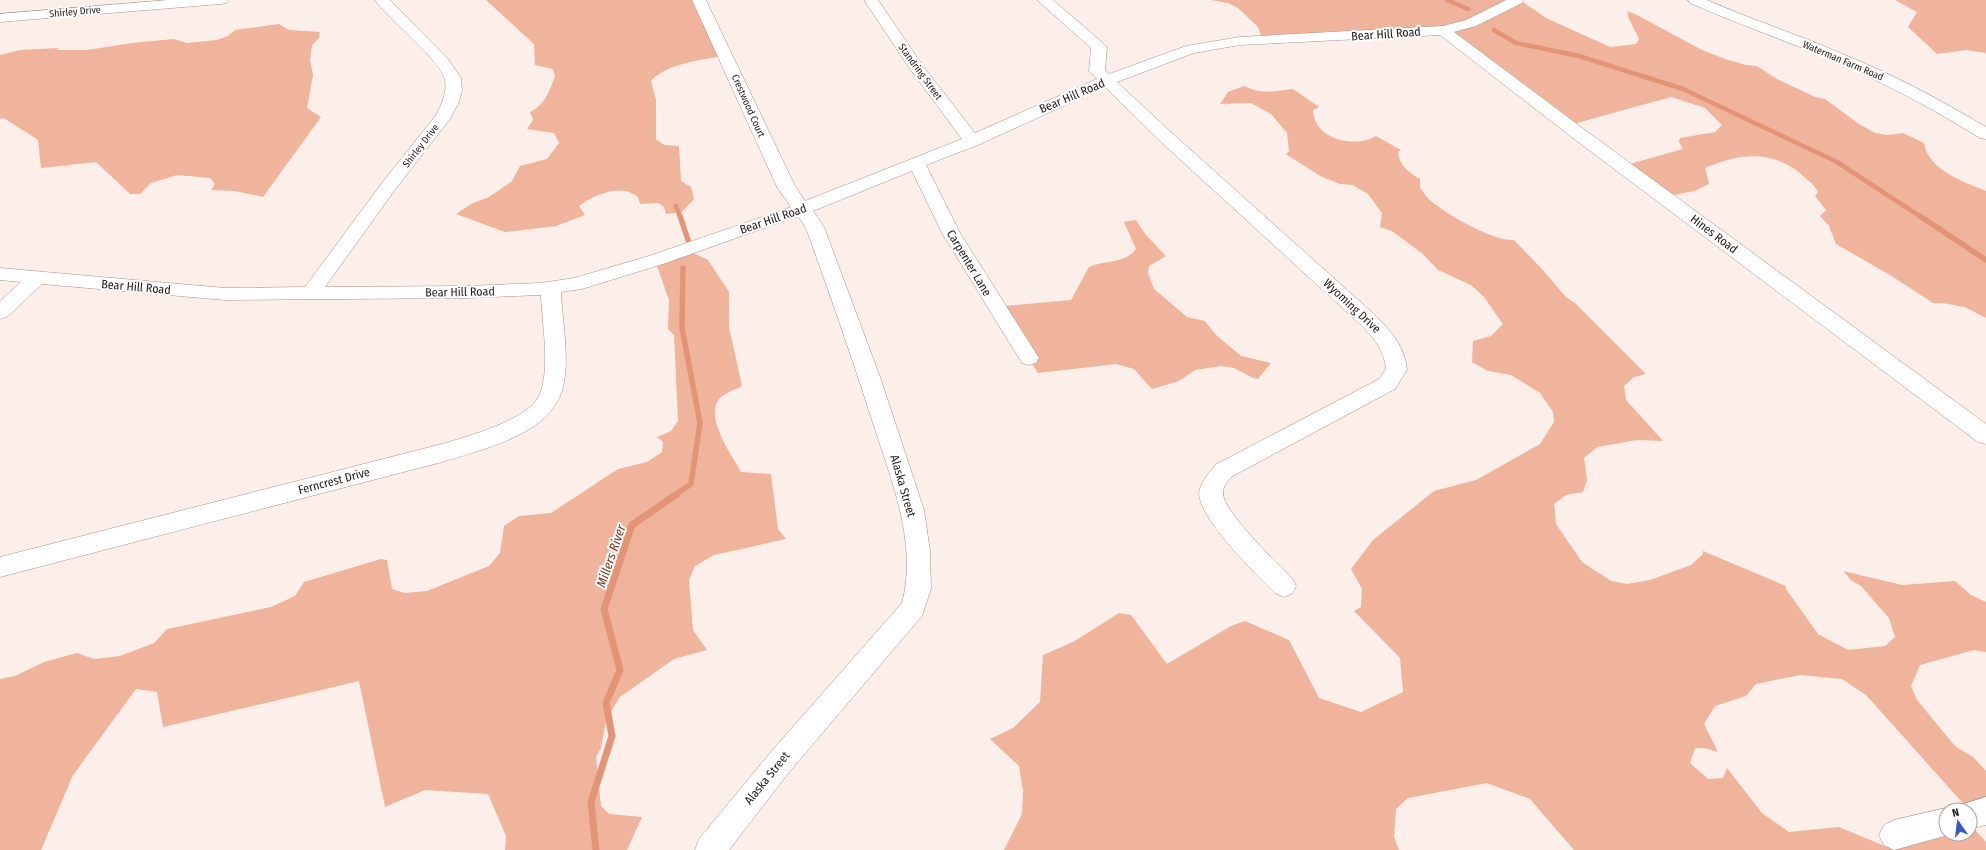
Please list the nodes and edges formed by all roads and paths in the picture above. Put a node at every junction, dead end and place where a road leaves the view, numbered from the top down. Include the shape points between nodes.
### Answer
1 (220, 0) edge
2 (382, 0) edge
3 (699, 0) edge
4 (871, 0) edge
5 (1044, 0) edge
6 (1517, 0) edge
7 (1695, 0) edge
8 (0, 18) edge
9 (1443, 30) junction
10 (1108, 80) junction
11 (1986, 134) edge
12 (972, 141) junction
13 (917, 164) junction
14 (802, 209) junction
15 (0, 274) edge
16 (37, 278) junction
17 (551, 288) junction
18 (311, 292) junction
19 (0, 312) edge
20 (1029, 358) dead end
21 (1986, 436) edge
22 (0, 567) edge
23 (1284, 586) dead end
24 (1938, 824) edge
25 (1894, 835) dead end
26 (710, 850) edge

1 - 8 street, Shirley Drive
2 - 18 street, Shirley Drive via 443,62 453,78 454,90 451,102 436,128 388,187
3 - 14 street, Crestwood Court via 768,152 786,187
4 - 12 street, Standring Street via 916,69
5 - 10 street, Wyoming Drive via 1099,47 1097,71
6 - 9 street, Bear Hill Road via 1471,23
7 - 11 street, Waterman Farm Road via 1891,81 1940,106
9 - 10 street, Bear Hill Road via 1211,44
9 - 21 street, Hines Road
10 - 12 street, Bear Hill Road
10 - 23 street, Wyoming Drive via 1167,138 1368,320 1382,334 1397,360 1398,370 1387,384 1223,471 1213,483 1211,496 1215,507 1227,524
12 - 13 street, Bear Hill Road
13 - 14 street, Bear Hill Road
13 - 20 street, Carpenter Lane via 951,233
14 - 17 street, Bear Hill Road via 593,280
14 - 26 street, Alaska Street via 818,235 869,377 912,510 918,551 918,589 913,608 780,762
15 - 16 street, Bear Hill Road
16 - 18 street, Bear Hill Road via 225,294
16 - 19 street
17 - 18 street, Bear Hill Road via 466,292
17 - 22 street, Ferncrest Drive via 553,345 549,397 541,410 510,429 442,453
24 - 25 street

